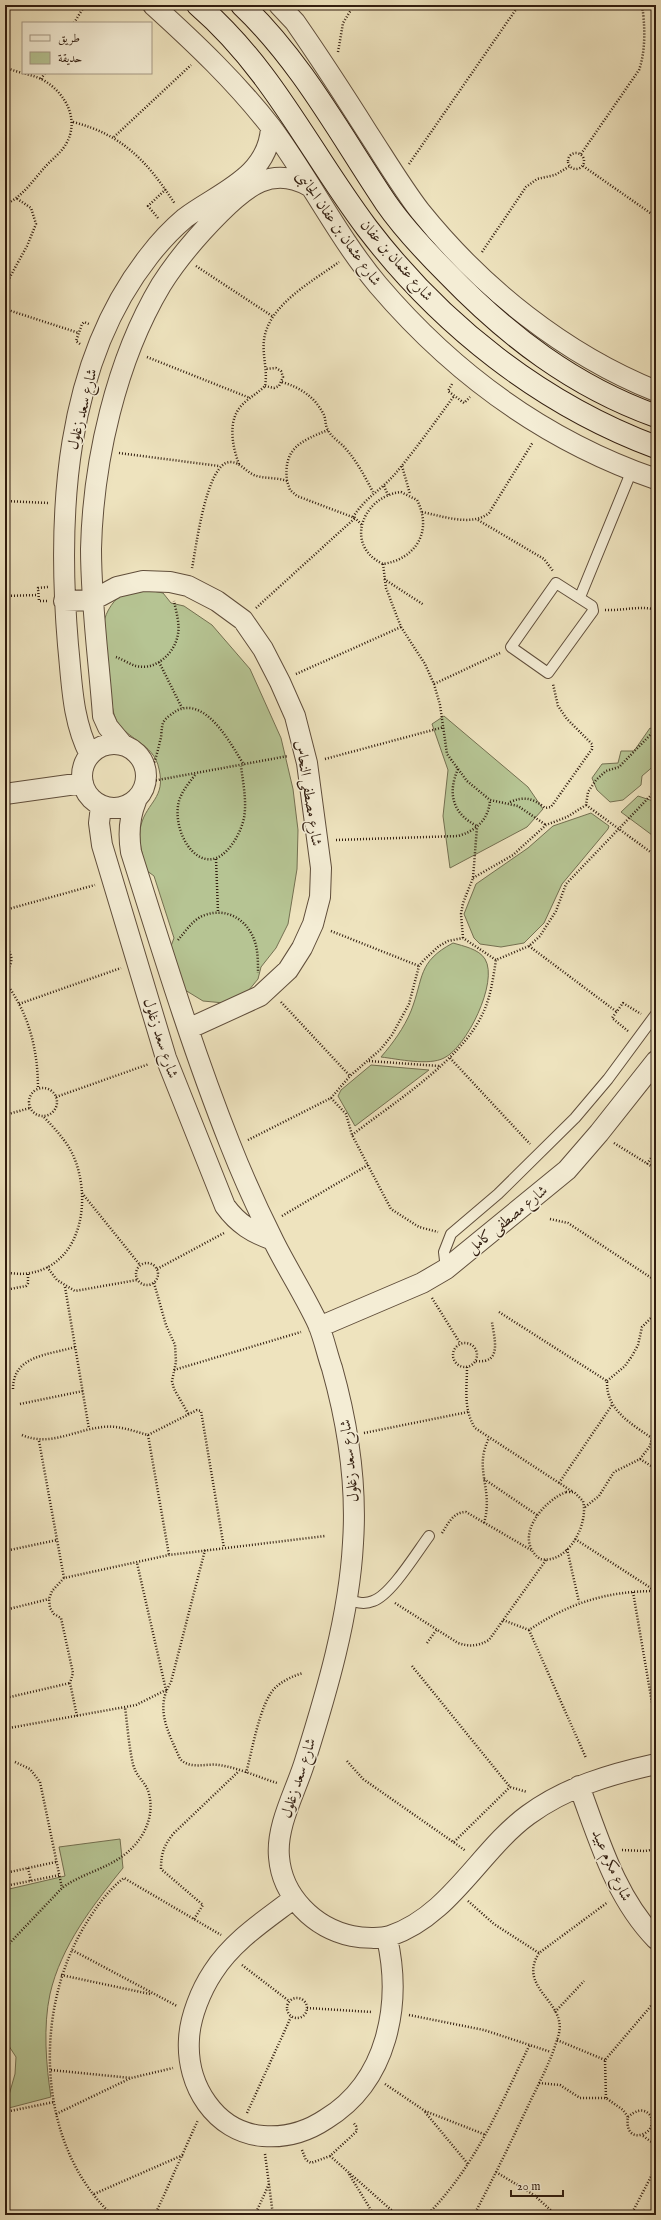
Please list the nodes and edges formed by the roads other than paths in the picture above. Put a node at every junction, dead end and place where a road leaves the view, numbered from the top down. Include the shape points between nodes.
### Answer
1 (153, 5) edge
2 (198, 5) edge
3 (242, 5) edge
4 (279, 5) edge
5 (271, 128) junction
6 (309, 186) junction
7 (656, 391) edge
8 (656, 416) edge
9 (656, 448) edge
10 (632, 470) junction
11 (656, 479) edge
12 (580, 598) junction
13 (94, 600) junction
14 (64, 601) junction
15 (123, 744) junction
16 (90, 754) junction
17 (82, 783) junction
18 (5, 794) edge
19 (136, 801) junction
20 (101, 806) junction
21 (653, 1018) edge
22 (188, 1029) junction
23 (656, 1061) edge
24 (270, 1233) junction
25 (446, 1269) junction
26 (319, 1327) junction
27 (428, 1536) dead end
28 (346, 1599) junction
29 (656, 1764) edge
30 (579, 1786) junction
31 (293, 1899) junction
32 (387, 1938) junction
33 (656, 1939) edge

1 - 5 street, شارع عثمان بن عفان الجانبى via 205,52
2 - 9 street, شارع عثمان بن عفان via 243,50 276,91 367,228 408,276 454,323 505,366 553,398
3 - 8 street, شارع عثمان بن عفان via 290,58 387,205 420,246 472,300 528,348 567,374 609,397
4 - 7 street via 295,22 335,80 420,211 472,268 537,324 585,356 635,383
5 - 6 street, شارع عثمان بن عفان الجانبى
5 - 14 street, شارع سعد زغلول via 267,149 255,169 185,219 149,256 131,282 106,330 85,388 75,426 65,504
6 - 10 street, شارع عثمان بن عفان الجانبى via 352,252 404,314 433,342 500,399 543,427
6 - 13 street, شارع سعد زغلول via 299,180 275,177 248,188 202,231 181,256 144,317 119,383 101,450 93,507 91,550
10 - 11 street, شارع عثمان بن عفان الجانبى
10 - 12 lane
12 - 12 lane via 593,609 548,674 511,647 556,583
13 - 14 street
13 - 15 street, شارع سعد زغلول via 103,716 108,727
13 - 22 street, شارع مصطفى النحاس via 117,587 143,581 179,584 217,601 243,620 263,649 280,682 295,716 306,758 321,876 320,897 313,924 288,970 265,993
14 - 16 street, شارع سعد زغلول via 76,717
15 - 16 street via 100,747
15 - 19 street via 132,748 144,763 146,782 143,792
16 - 17 street via 83,768
17 - 18 street
17 - 20 street via 89,797
19 - 20 street via 125,807 113,809
19 - 22 street, شارع سعد زغلول via 130,815 131,852
20 - 24 street, شارع سعد زغلول via 99,823 102,845 166,1058 225,1206 240,1224 256,1234
21 - 25 lane via 584,1107 498,1194 451,1234 444,1252
22 - 24 street, شارع سعد زغلول via 231,1148
23 - 25 street, شارع مصطفى كامل via 599,1134 567,1170
24 - 26 street, شارع سعد زغلول
25 - 26 street, شارع مصطفى كامل
26 - 28 street, شارع سعد زغلول via 343,1408 354,1490 353,1545
27 - 28 lane via 384,1596 372,1602 359,1603
28 - 31 street, شارع سعد زغلول via 336,1653 304,1764 282,1828 278,1853 282,1877
29 - 30 street, شارع سعد زغلول via 614,1773
30 - 32 street, شارع سعد زغلول via 529,1814 480,1860 436,1908 413,1925
30 - 33 street, شارع مكرم عبيد via 621,1893 642,1924
31 - 32 street, شارع سعد زغلول via 319,1922 352,1936
31 - 32 street via 231,1948 213,1972 194,2016 189,2039 195,2084 206,2103 220,2119 239,2130 262,2136 296,2133 317,2125 356,2096 381,2055 392,2013 394,1976

